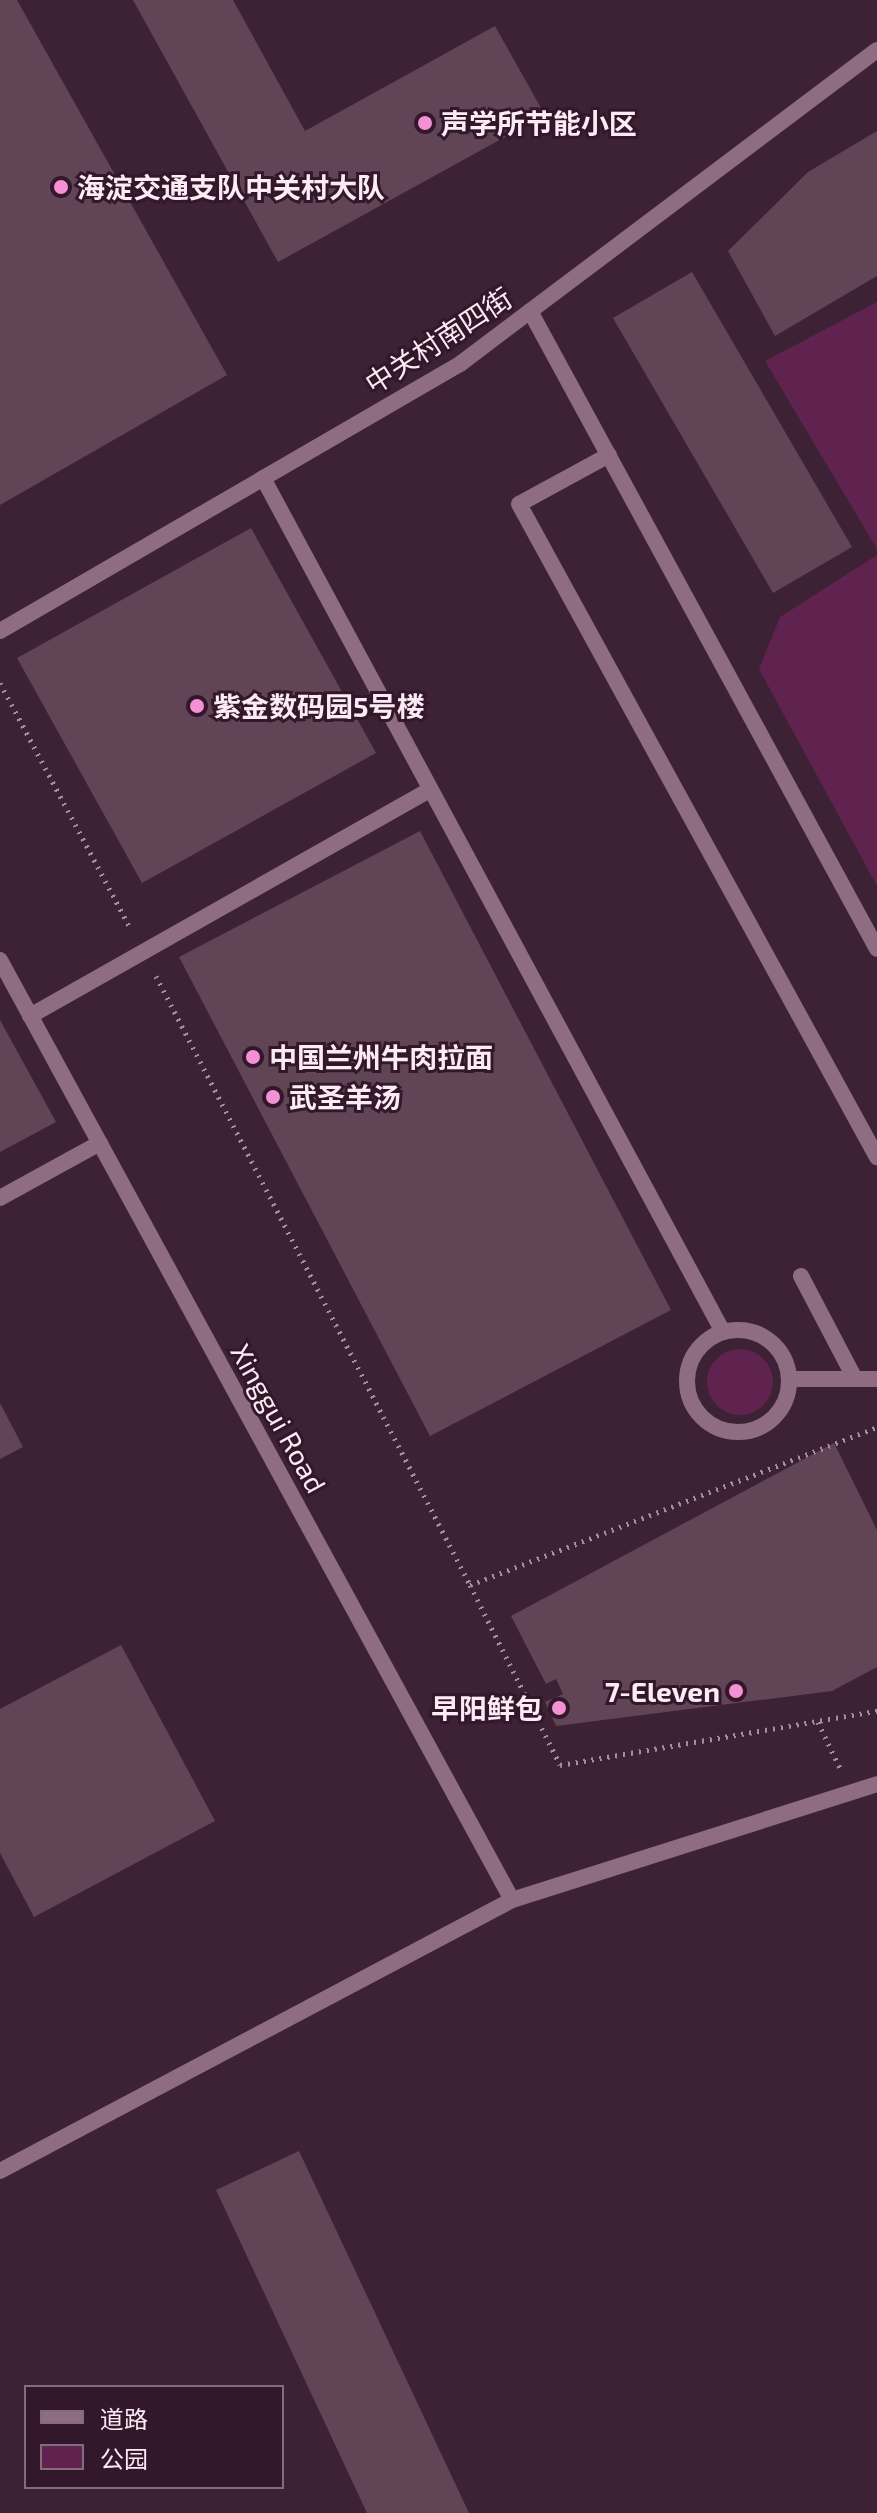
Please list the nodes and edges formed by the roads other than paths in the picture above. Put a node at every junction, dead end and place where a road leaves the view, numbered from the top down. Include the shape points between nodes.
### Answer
1 (877, 50) edge
2 (530, 311) junction
3 (609, 455) junction
4 (263, 478) junction
5 (0, 631) edge
6 (429, 790) junction
7 (877, 949) edge
8 (0, 960) edge
9 (30, 1016) junction
10 (100, 1143) junction
11 (877, 1157) edge
12 (0, 1198) edge
13 (801, 1276) dead end
14 (723, 1332) junction
15 (792, 1379) junction
16 (855, 1379) junction
17 (877, 1379) edge
18 (877, 1784) edge
19 (512, 1900) junction
20 (0, 2171) edge

1 - 2 street, 中关村南四街
2 - 3 street
2 - 4 street, 中关村南四街 via 460,364
3 - 7 street
3 - 11 street via 519,504
4 - 5 street, 中关村南四街
4 - 6 street
6 - 9 street
6 - 14 street
8 - 9 street, Xinggui Road
9 - 10 street, Xinggui Road
10 - 12 street
10 - 19 street, Xinggui Road
13 - 16 street
14 - 15 street via 736,1327 775,1341
14 - 15 street via 698,1344 684,1382 701,1420 740,1435 777,1418
15 - 16 street
16 - 17 street
18 - 19 street
19 - 20 street

